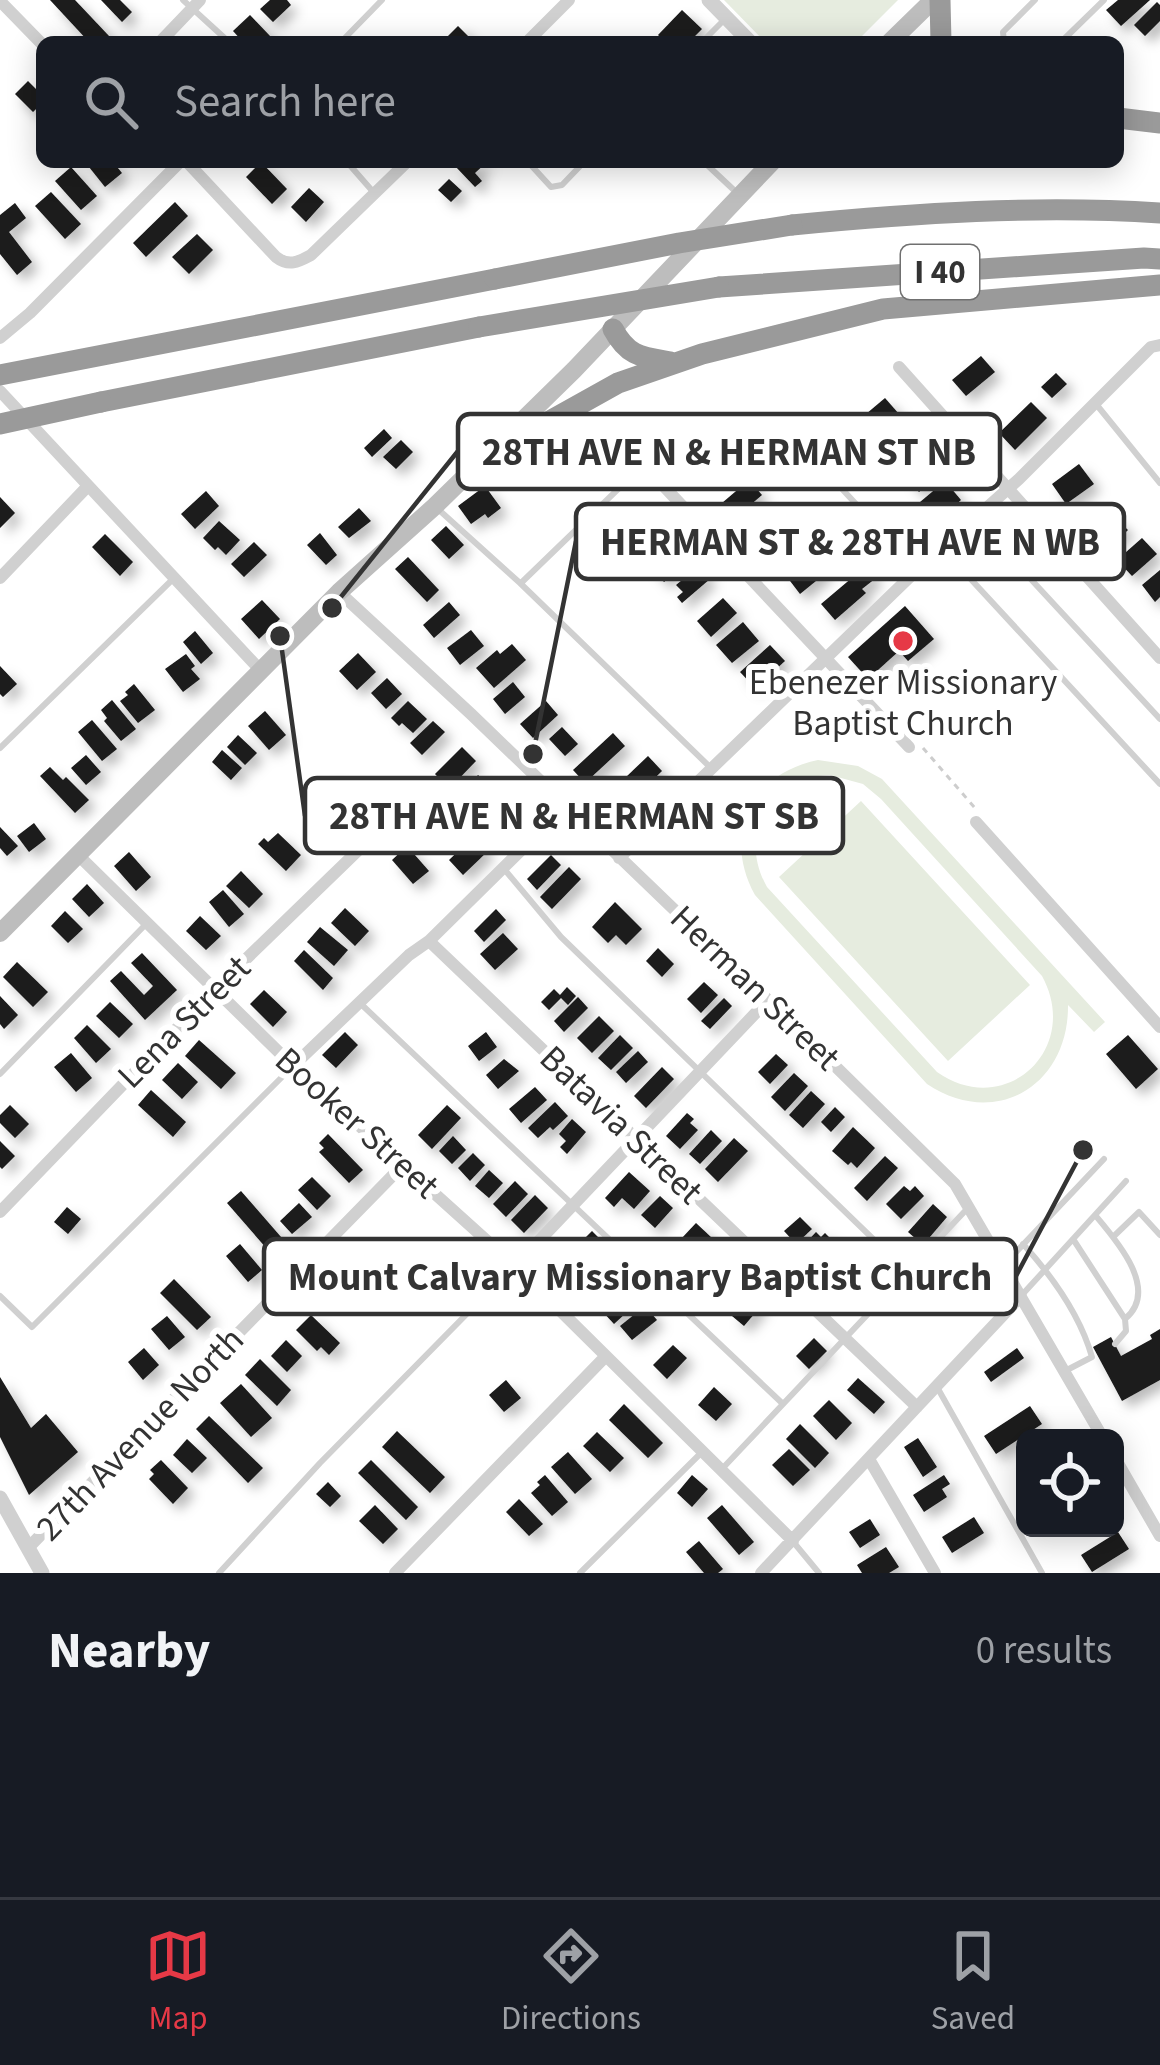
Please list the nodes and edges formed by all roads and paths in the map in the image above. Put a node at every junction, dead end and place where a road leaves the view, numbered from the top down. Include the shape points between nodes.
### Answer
1 (382, 0) edge
2 (569, 0) edge
3 (709, 0) edge
4 (937, 0) edge
5 (1034, 0) edge
6 (1104, 0) edge
7 (0, 1) edge
8 (192, 3) edge
9 (726, 18) junction
10 (165, 36) edge
11 (223, 36) edge
12 (347, 36) edge
13 (533, 36) edge
14 (708, 36) edge
15 (744, 36) edge
16 (897, 36) edge
17 (940, 36) edge
18 (1003, 36) edge
19 (1067, 36) edge
20 (36, 38) edge
21 (1124, 119) edge
22 (1160, 123) edge
23 (178, 168) edge
24 (190, 168) edge
25 (351, 168) edge
26 (400, 168) edge
27 (534, 168) edge
28 (578, 168) edge
29 (710, 168) edge
30 (766, 168) edge
31 (375, 194) junction
32 (740, 196) junction
33 (1154, 212) edge
34 (1160, 259) edge
35 (1160, 285) edge
36 (613, 329) junction
37 (0, 338) edge
38 (1155, 346) edge
39 (675, 363) junction
40 (899, 367) dead end
41 (0, 375) edge
42 (0, 391) edge
43 (1094, 401) junction
44 (0, 424) edge
45 (609, 428) dead end
46 (794, 437) dead end
47 (480, 460) junction
48 (643, 465) junction
49 (1160, 483) edge
50 (88, 487) junction
51 (1007, 489) junction
52 (435, 506) junction
53 (974, 518) junction
54 (942, 548) junction
55 (917, 570) junction
56 (175, 577) junction
57 (0, 578) edge
58 (520, 584) junction
59 (339, 592) junction
60 (826, 657) junction
61 (1160, 658) edge
62 (262, 673) junction
63 (1160, 718) edge
64 (909, 747) joint
65 (0, 748) edge
66 (711, 768) junction
67 (1160, 784) edge
68 (565, 807) junction
69 (976, 822) joint
70 (373, 836) dead end
71 (77, 855) junction
72 (619, 857) junction
73 (503, 867) junction
74 (147, 923) junction
75 (0, 933) edge
76 (429, 941) junction
77 (214, 989) junction
78 (768, 1000) junction
79 (359, 1002) junction
80 (1160, 1027) edge
81 (293, 1066) junction
82 (700, 1072) junction
83 (0, 1074) edge
84 (636, 1139) junction
85 (1104, 1160) dead end
86 (402, 1166) junction
87 (1126, 1181) dead end
88 (573, 1204) junction
89 (969, 1207) junction
90 (0, 1212) edge
91 (1095, 1215) junction
92 (1160, 1235) edge
93 (1113, 1237) junction
94 (1073, 1239) junction
95 (1023, 1244) junction
96 (515, 1266) junction
97 (1003, 1266) junction
98 (1046, 1269) junction
99 (907, 1273) junction
100 (927, 1291) dead end
101 (1021, 1295) junction
102 (0, 1296) edge
103 (1125, 1318) junction
104 (845, 1338) junction
105 (1114, 1344) dead end
106 (605, 1357) junction
107 (1065, 1372) junction
108 (937, 1387) junction
109 (783, 1404) junction
110 (917, 1407) junction
111 (1098, 1429) edge
112 (702, 1452) junction
113 (869, 1459) junction
114 (721, 1470) junction
115 (1124, 1474) edge
116 (0, 1498) edge
117 (1160, 1536) edge
118 (793, 1541) junction
119 (29, 1547) junction
120 (42, 1573) edge
121 (219, 1573) edge
122 (395, 1573) edge
123 (580, 1573) edge
124 (761, 1573) edge
125 (819, 1573) edge
126 (935, 1573) edge
127 (1042, 1573) edge

1 - 12 lane
2 - 13 street
3 - 9 street
4 - 16 main road
4 - 17 highway
5 - 18 lane
6 - 19 lane
7 - 20 street
8 - 10 street
8 - 11 lane
9 - 14 lane
9 - 15 street
21 - 22 highway
23 - 37 street
24 - 31 street via 288,263 311,255
25 - 31 lane
26 - 31 street
27 - 28 lane via 551,187
29 - 32 lane
30 - 32 main road
32 - 36 main road
33 - 41 highway, I 40, bridge via 918,212 792,225
34 - 44 highway, I 40, bridge via 719,286
35 - 39 highway via 883,308
36 - 39 highway via 640,357
36 - 47 main road
38 - 43 street
39 - 47 highway via 600,391
40 - 51 street
42 - 50 street
43 - 49 lane
43 - 51 street
45 - 48 street
46 - 55 lane
47 - 52 main road
48 - 58 lane
48 - 60 street
50 - 56 street
50 - 57 street
51 - 53 street
51 - 61 street
52 - 58 lane
52 - 59 main road
53 - 54 street
53 - 63 lane
54 - 55 street
54 - 67 lane
55 - 60 street
56 - 62 street
56 - 65 lane
58 - 66 lane
59 - 62 main road
59 - 68 street, Herman Street
60 - 64 street
60 - 66 street
62 - 71 main road
64 - 69 path via 921,746 974,806
66 - 72 street
68 - 72 street, Herman Street
68 - 73 street
69 - 80 street
70 - 77 street, Lena Street
71 - 74 street, Booker Street
71 - 75 main road
72 - 78 street, Herman Street
73 - 76 street
73 - 82 lane via 561,937
74 - 77 street, Booker Street
74 - 83 lane
76 - 79 street
76 - 84 street, Batavia Street
77 - 81 street, Booker Street
77 - 90 street, Lena Street
78 - 82 street
78 - 89 street, Herman Street
79 - 81 street
79 - 88 lane
81 - 86 street, Booker Street
81 - 102 lane via 32,1327
82 - 84 street
82 - 99 lane
84 - 88 street
84 - 104 street, Batavia Street
85 - 95 lane
86 - 96 street, Booker Street
86 - 119 street, 27th Avenue North
87 - 91 lane
88 - 96 street
88 - 109 lane
89 - 97 street, Herman Street
89 - 99 lane
91 - 93 lane
91 - 94 lane
92 - 93 lane via 1139,1212
93 - 103 lane via 1143,1277 1142,1305
94 - 98 lane
94 - 103 lane
95 - 97 lane
95 - 98 lane
96 - 106 street, Booker Street
96 - 121 lane
97 - 101 street, Herman Street
98 - 101 lane
98 - 107 lane via 1095,1355
99 - 100 lane
99 - 104 lane
101 - 107 street, Herman Street
101 - 108 street
103 - 105 lane
104 - 109 lane
104 - 110 street, Batavia Street
106 - 112 street, Booker Street
106 - 122 street
107 - 111 street, Herman Street
108 - 110 street
108 - 127 lane
109 - 114 lane
110 - 113 street
112 - 114 street, Booker Street
112 - 123 lane
113 - 118 street
113 - 126 street
114 - 118 street, Booker Street
115 - 117 street
116 - 119 street
118 - 124 street
118 - 125 lane
119 - 120 street

